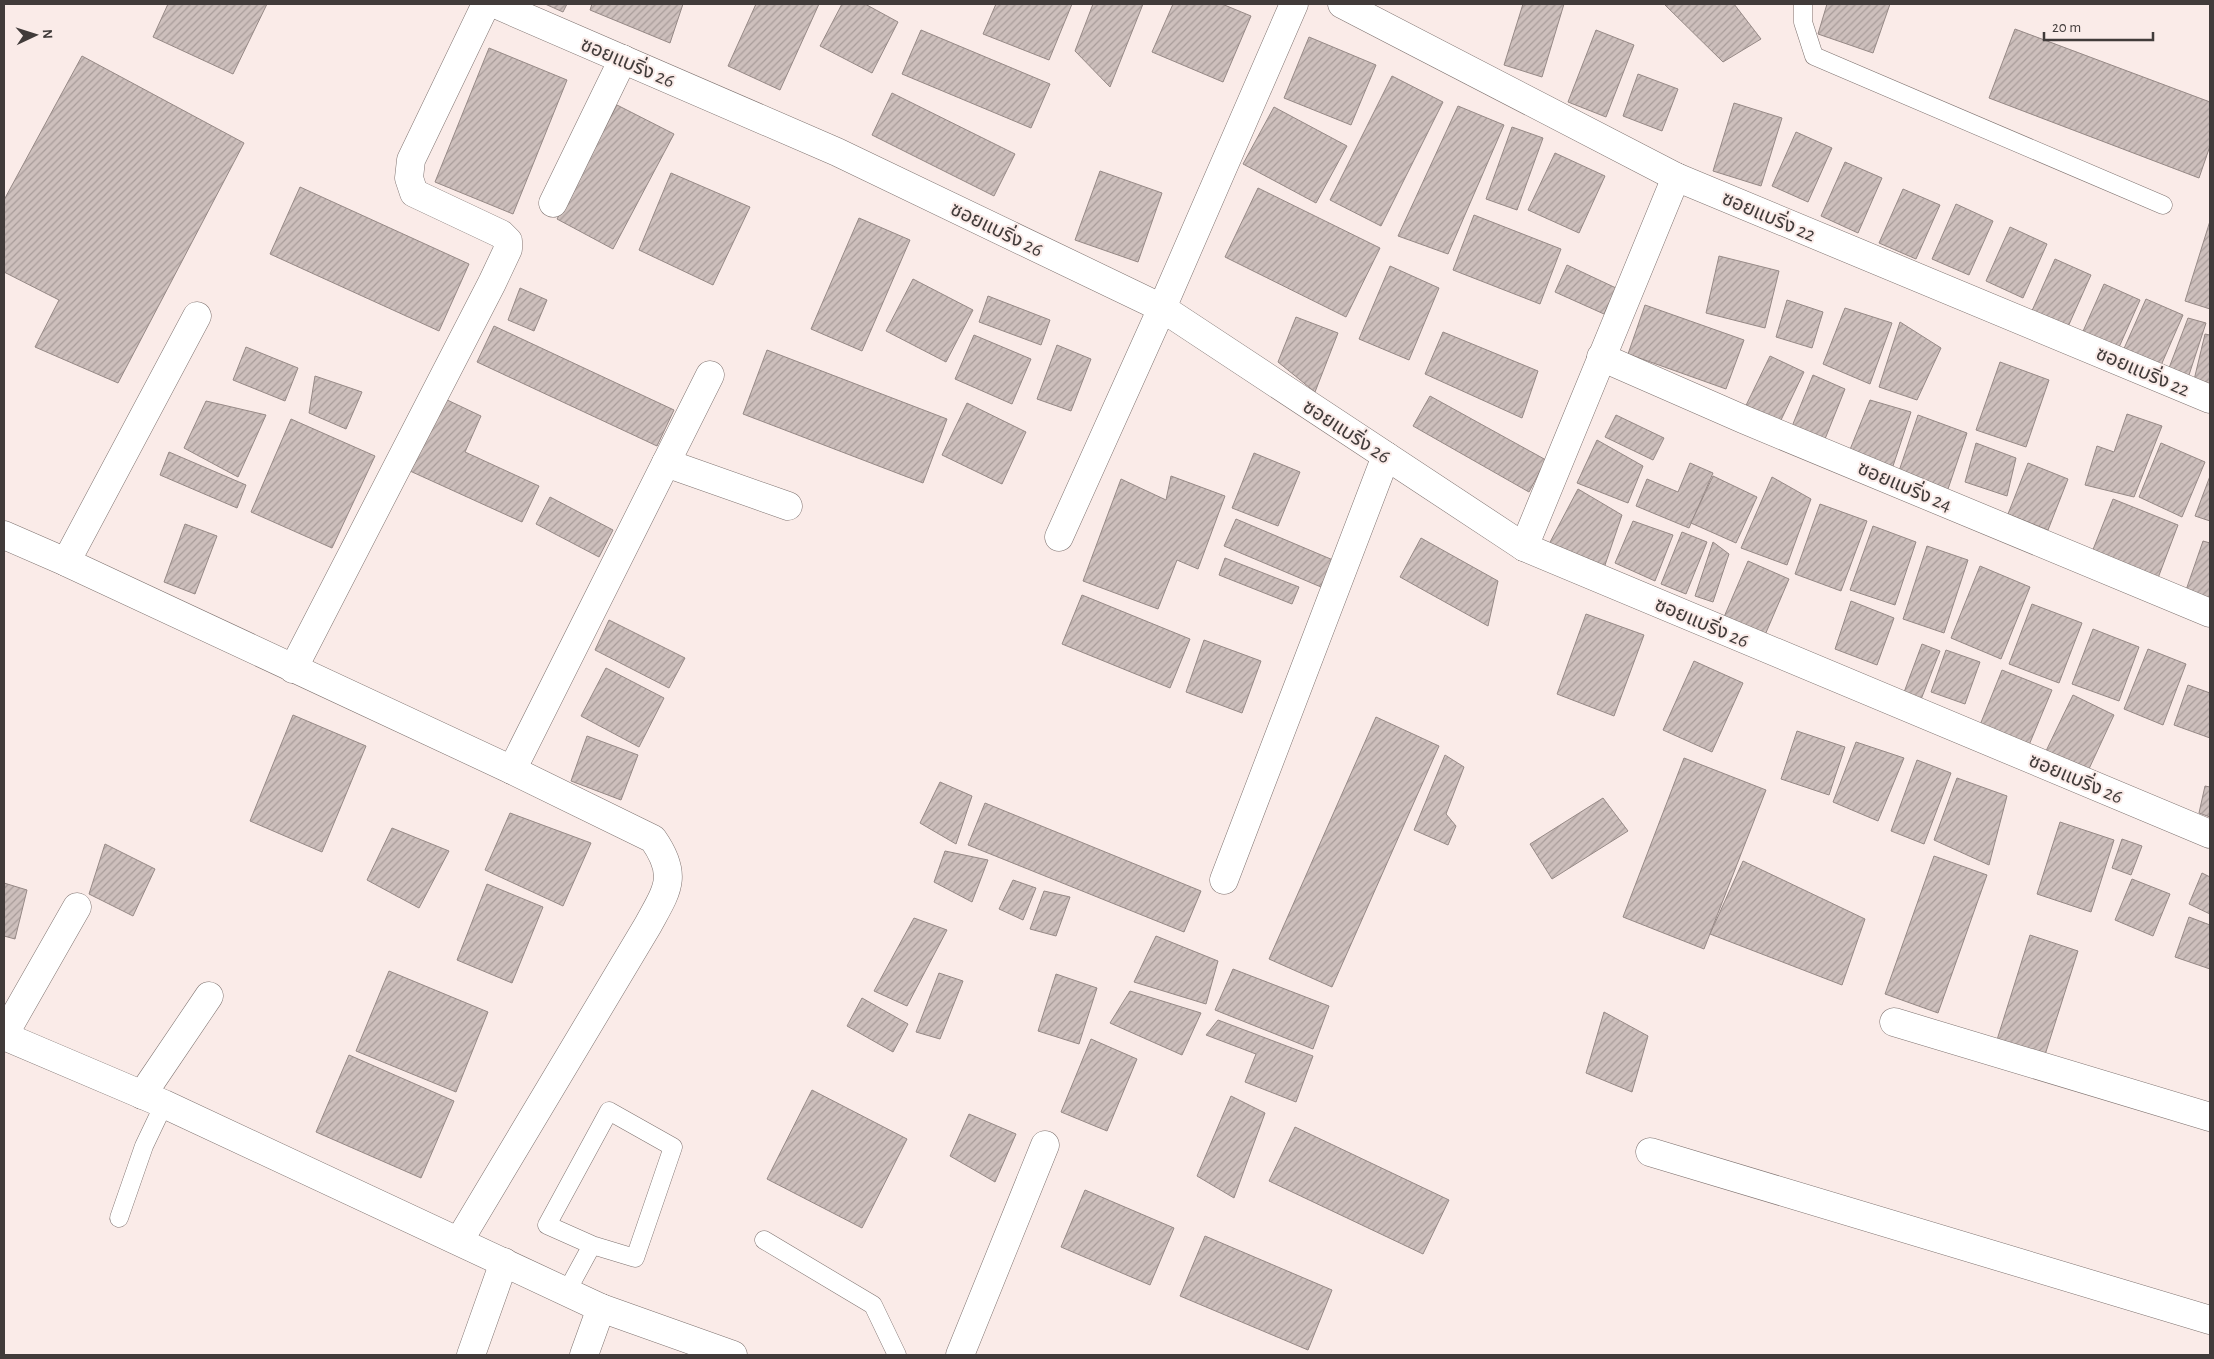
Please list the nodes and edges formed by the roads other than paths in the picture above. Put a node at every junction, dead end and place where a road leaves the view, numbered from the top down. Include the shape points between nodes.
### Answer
1 (486, 4) edge
2 (495, 4) edge
3 (1294, 4) edge
4 (1342, 4) edge
5 (1804, 4) edge
6 (623, 59) junction
7 (1676, 177) junction
8 (553, 204) dead end
9 (2163, 205) dead end
10 (1162, 308) junction
11 (197, 316) dead end
12 (1601, 357) junction
13 (710, 375) dead end
14 (2210, 399) edge
15 (1386, 456) junction
16 (666, 463) junction
17 (788, 506) dead end
18 (4, 535) edge
19 (1059, 537) dead end
20 (1524, 547) junction
21 (66, 562) junction
22 (2210, 613) edge
23 (293, 669) junction
24 (512, 770) junction
25 (2210, 834) edge
26 (1224, 880) dead end
27 (77, 907) dead end
28 (209, 996) dead end
29 (1894, 1022) dead end
30 (4, 1036) edge
31 (153, 1099) junction
32 (2210, 1117) edge
33 (1045, 1145) dead end
34 (1650, 1152) dead end
35 (119, 1218) dead end
36 (459, 1240) junction
37 (764, 1240) dead end
38 (592, 1245) junction
39 (504, 1262) junction
40 (567, 1291) junction
41 (601, 1308) junction
42 (2210, 1320) edge
43 (472, 1355) edge
44 (584, 1355) edge
45 (733, 1355) edge
46 (897, 1355) edge
47 (960, 1355) edge

1 - 23 street via 412,160 409,178 414,193 501,234 508,241 508,248
2 - 6 street, ซอยแบริ่ง 26
3 - 10 street
4 - 7 street, ซอยแบริ่ง 22
5 - 9 lane via 1803,22 1814,56
6 - 8 street
6 - 10 street, ซอยแบริ่ง 26 via 837,152
7 - 12 street
7 - 14 street, ซอยแบริ่ง 22
10 - 15 street, ซอยแบริ่ง 26
10 - 19 street
11 - 21 street
12 - 20 street
12 - 22 street, ซอยแบริ่ง 24
13 - 16 street
15 - 20 street, ซอยแบริ่ง 26
15 - 26 street
16 - 17 street
16 - 24 street
18 - 21 street
20 - 25 street, ซอยแบริ่ง 26
21 - 23 street
23 - 24 street
24 - 36 street via 653,839 664,855 668,871 667,889
27 - 30 street
28 - 31 street
29 - 32 street
30 - 31 street
31 - 35 lane via 144,1146
31 - 36 street
33 - 47 street
34 - 42 street
36 - 39 street
37 - 46 lane via 873,1305
38 - 38 lane via 547,1225 609,1112 673,1146 635,1258
38 - 40 lane
39 - 40 street
39 - 43 street
40 - 41 street
41 - 44 street
41 - 45 street

